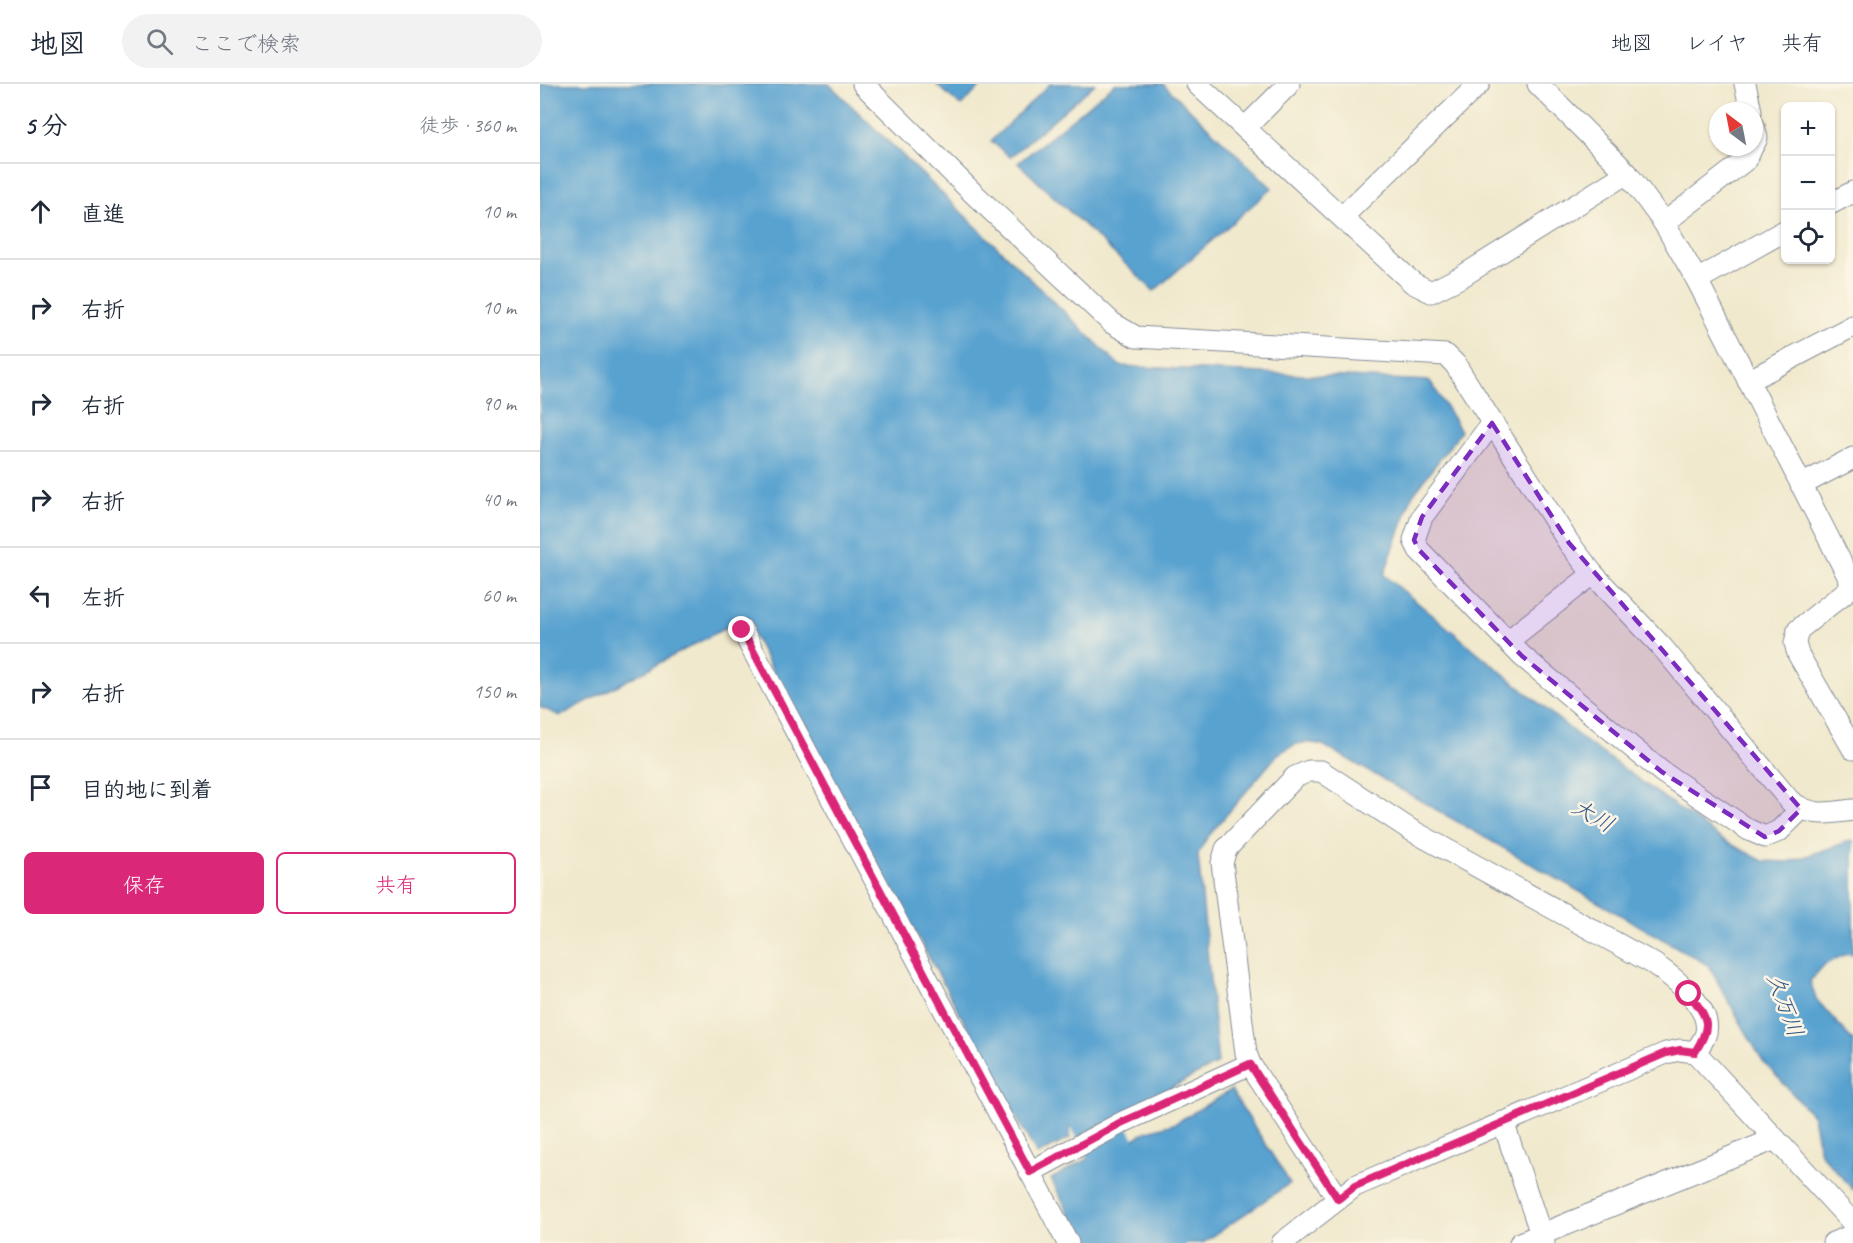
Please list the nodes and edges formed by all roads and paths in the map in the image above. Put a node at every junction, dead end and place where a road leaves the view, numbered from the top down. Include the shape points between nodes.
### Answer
1 (863, 84) edge
2 (1197, 84) edge
3 (1289, 84) edge
4 (1479, 84) edge
5 (1538, 84) edge
6 (1745, 84) edge
7 (1749, 102) edge
8 (1245, 128) junction
9 (1748, 156) edge
10 (1627, 174) junction
11 (1853, 192) edge
12 (1835, 201) edge
13 (1342, 217) junction
14 (1664, 224) junction
15 (1781, 232) edge
16 (1697, 280) junction
17 (1853, 326) edge
18 (1748, 381) junction
19 (1492, 423) junction
20 (1853, 458) edge
21 (1802, 485) junction
22 (1593, 574) junction
23 (742, 630) dead end
24 (1518, 633) dead end
25 (1853, 749) edge
26 (1801, 809) junction
27 (1853, 810) edge
28 (1695, 1052) junction
29 (1250, 1064) junction
30 (1503, 1122) junction
31 (1776, 1139) junction
32 (1030, 1172) junction
33 (1338, 1199) junction
34 (1853, 1223) edge
35 (1853, 1235) edge
36 (1542, 1239) edge
37 (1068, 1243) edge
38 (1282, 1243) edge
39 (1520, 1243) edge
40 (1833, 1243) edge

1 - 19 street via 1112,323 1136,337 1446,355
2 - 8 street
3 - 8 street
4 - 13 street
5 - 10 street
6 - 7 street
8 - 13 street
9 - 14 street
10 - 13 street via 1431,292 1413,283
10 - 14 street
11 - 12 street
14 - 16 street
15 - 16 street
16 - 18 street
17 - 18 street
18 - 21 street
19 - 22 street
19 - 26 street via 1422,517 1414,540 1419,550 1522,656 1662,772 1765,837 1779,831
20 - 21 street
21 - 25 street via 1853,586 1798,630 1795,643
22 - 24 street
22 - 26 street via 1662,647 1790,801
23 - 32 street
26 - 27 street via 1815,814
28 - 29 street via 1705,1035 1706,1022 1701,1009 1674,978 1411,830 1321,771 1309,771 1295,777 1226,849 1222,863
28 - 30 street via 1666,1053
28 - 31 street
29 - 32 street via 1123,1122
29 - 33 street
30 - 33 street via 1355,1186
30 - 36 street
31 - 34 street
31 - 36 street
32 - 37 street
33 - 38 street
35 - 40 street
36 - 39 street

